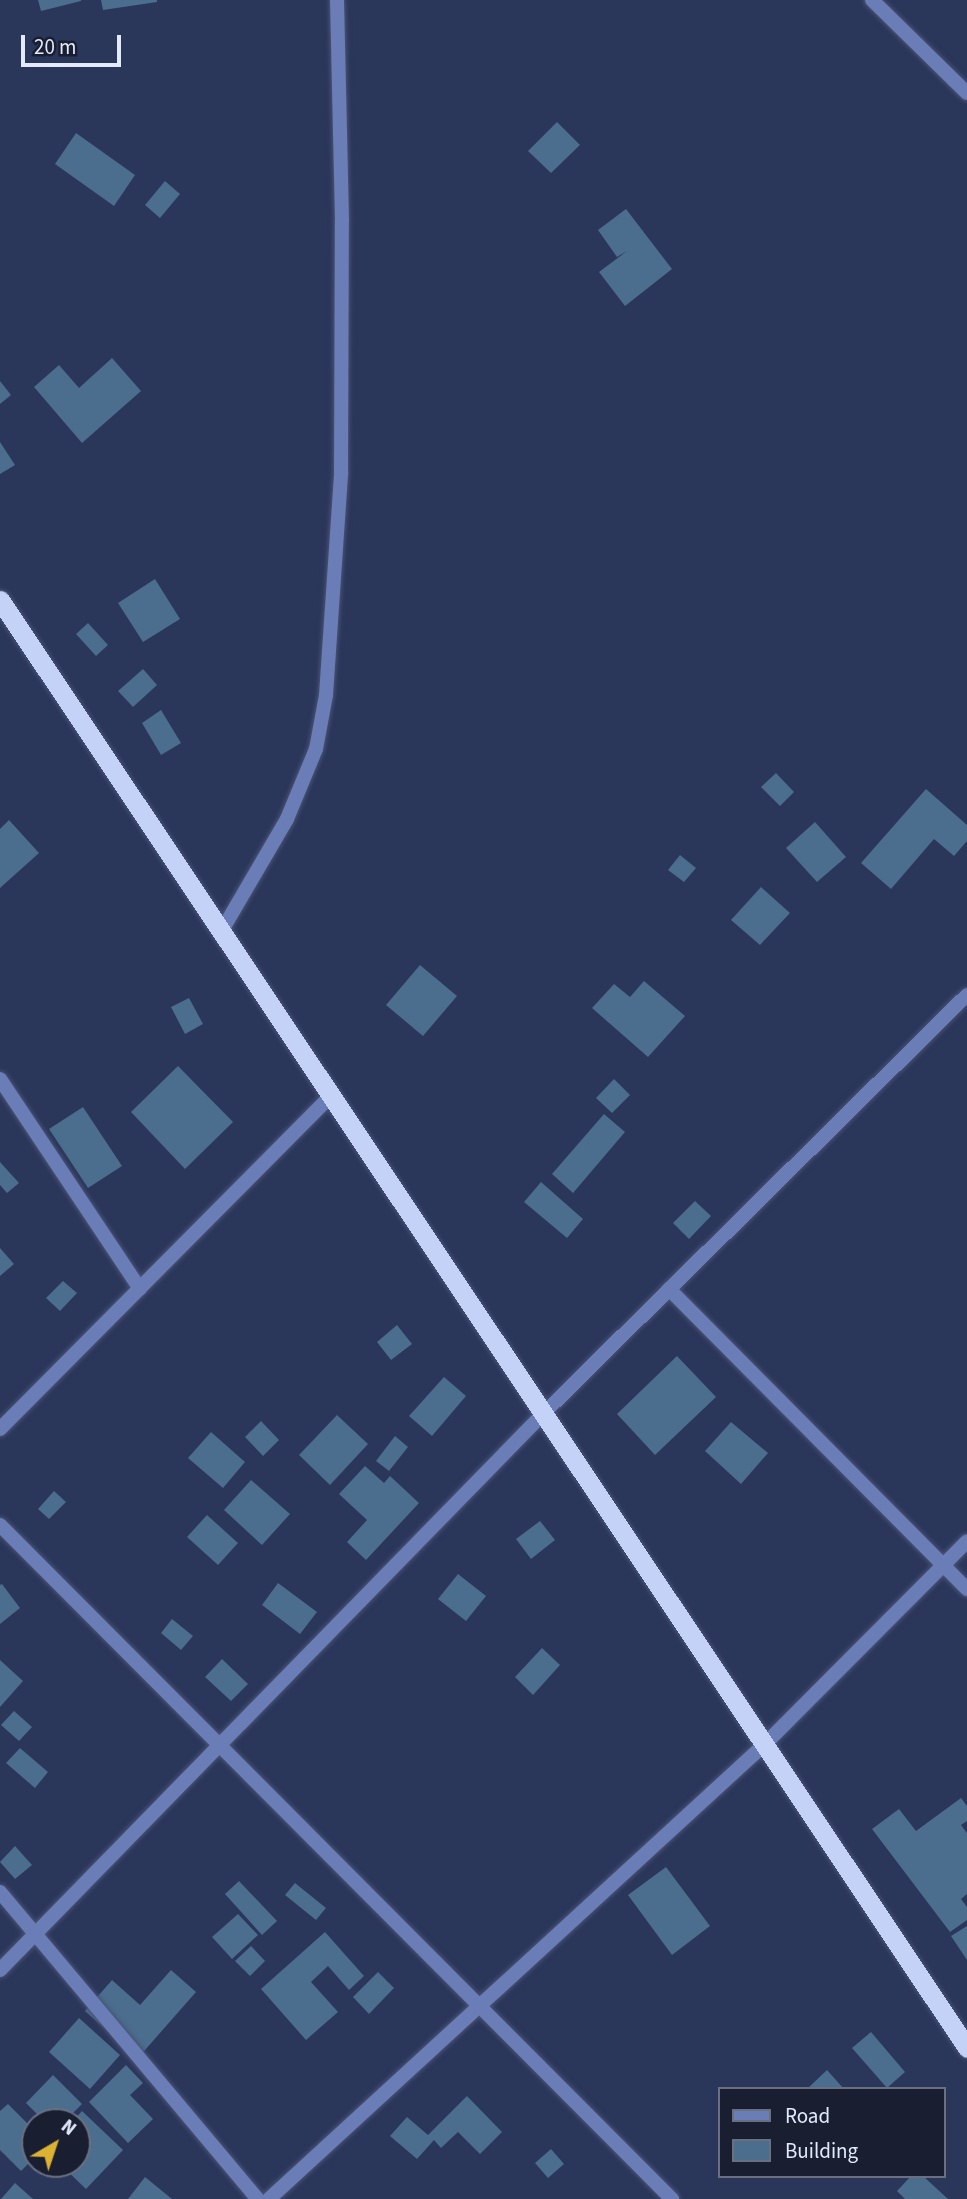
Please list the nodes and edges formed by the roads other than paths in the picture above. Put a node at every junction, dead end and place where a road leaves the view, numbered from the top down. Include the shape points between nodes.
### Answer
1 (337, 0) edge
2 (872, 0) edge
3 (967, 93) edge
4 (0, 600) edge
5 (221, 932) junction
6 (967, 995) edge
7 (0, 1079) edge
8 (331, 1096) junction
9 (139, 1289) junction
10 (669, 1289) junction
11 (545, 1412) junction
12 (0, 1430) edge
13 (0, 1524) edge
14 (967, 1541) edge
15 (943, 1565) junction
16 (967, 1589) edge
17 (765, 1744) junction
18 (220, 1745) junction
19 (0, 1892) edge
20 (35, 1934) junction
21 (0, 1970) edge
22 (480, 2006) junction
23 (967, 2048) edge
24 (258, 2199) edge
25 (269, 2199) edge
26 (671, 2199) edge

1 - 5 street via 341,473 326,695 316,748 287,819
2 - 3 street
4 - 5 highway
5 - 8 highway
6 - 10 street
7 - 9 street
8 - 9 street
8 - 11 highway
9 - 12 street
10 - 11 street
10 - 15 street
11 - 17 highway
11 - 18 street
13 - 18 street
14 - 15 street
15 - 16 street
15 - 17 street
17 - 22 street
17 - 23 highway
18 - 20 street
18 - 22 street
19 - 20 street
20 - 21 street
20 - 24 street
22 - 25 street
22 - 26 street

